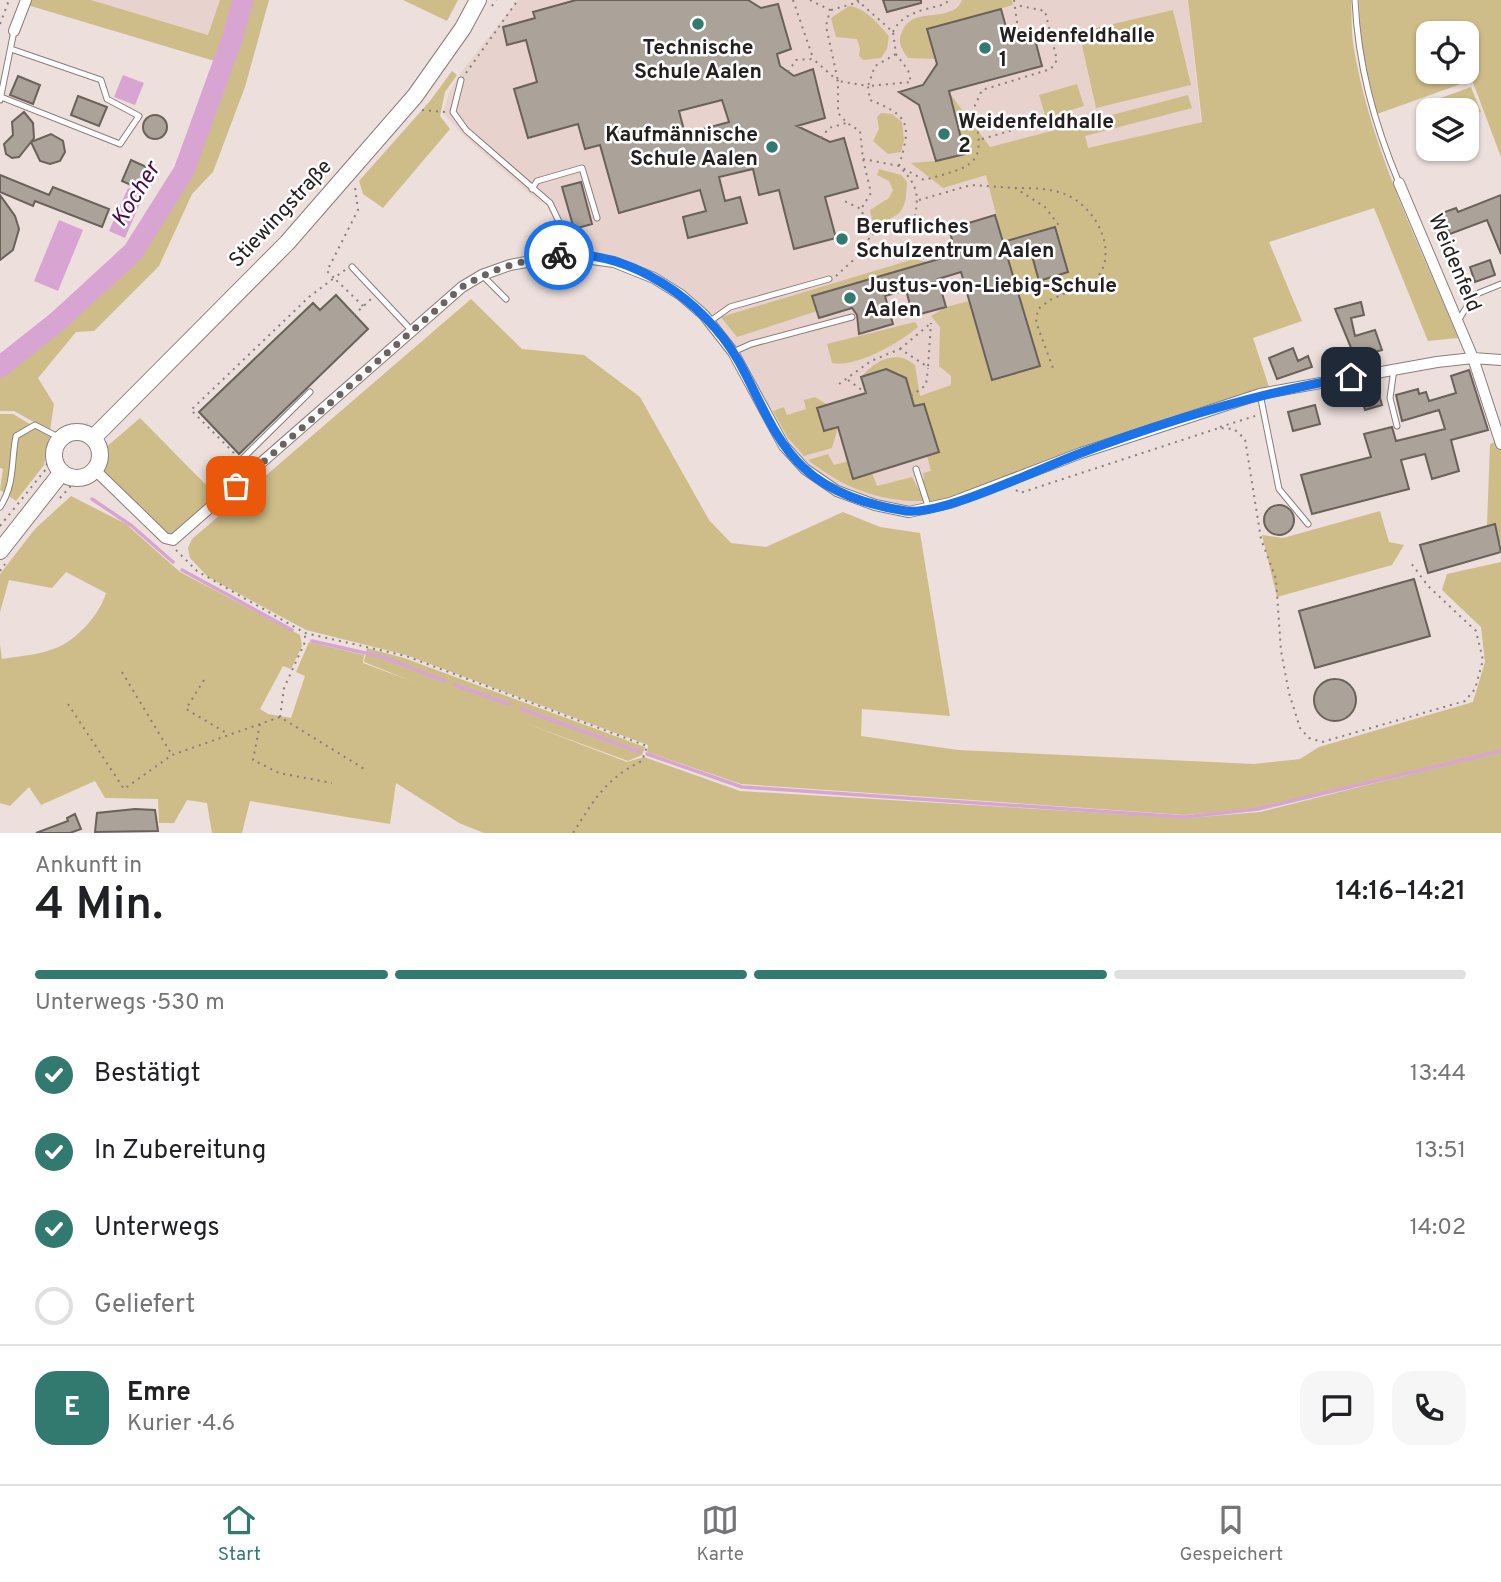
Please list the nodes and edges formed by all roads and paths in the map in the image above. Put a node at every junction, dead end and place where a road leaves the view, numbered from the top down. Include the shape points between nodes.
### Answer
1 (9, 0) edge
2 (26, 0) edge
3 (478, 0) edge
4 (518, 0) edge
5 (793, 0) edge
6 (810, 0) edge
7 (949, 0) edge
8 (1014, 0) edge
9 (1355, 0) edge
10 (858, 1) edge
11 (1016, 5) junction
12 (830, 10) junction
13 (0, 24) edge
14 (1018, 30) dead end
15 (14, 31) joint
16 (893, 32) junction
17 (11, 49) junction
18 (896, 54) junction
19 (813, 59) junction
20 (788, 72) dead end
21 (461, 80) joint
22 (838, 81) junction
23 (868, 86) junction
24 (0, 99) edge
25 (418, 110) dead end
26 (453, 112) junction
27 (847, 123) junction
28 (1037, 123) dead end
29 (821, 138) dead end
30 (981, 139) junction
31 (863, 159) junction
32 (899, 166) junction
33 (353, 180) dead end
34 (1399, 183) joint
35 (1015, 188) junction
36 (533, 189) junction
37 (842, 200) dead end
38 (918, 200) junction
39 (862, 209) junction
40 (597, 218) dead end
41 (1061, 228) dead end
42 (871, 235) junction
43 (562, 255) junction
44 (352, 267) joint
45 (482, 275) junction
46 (334, 278) junction
47 (829, 279) joint
48 (1501, 284) edge
49 (560, 286) dead end
50 (377, 293) junction
51 (506, 299) dead end
52 (363, 306) junction
53 (354, 315) dead end
54 (852, 317) dead end
55 (709, 321) junction
56 (1458, 321) junction
57 (413, 332) junction
58 (900, 349) junction
59 (733, 352) junction
60 (1473, 358) junction
61 (1501, 360) edge
62 (928, 367) junction
63 (1394, 369) junction
64 (1054, 372) dead end
65 (847, 379) junction
66 (839, 384) dead end
67 (310, 393) dead end
68 (866, 393) dead end
69 (1259, 394) junction
70 (911, 396) dead end
71 (1262, 413) junction
72 (1397, 426) dead end
73 (1219, 428) junction
74 (90, 430) junction
75 (272, 432) junction
76 (59, 437) junction
77 (284, 444) junction
78 (1501, 444) edge
79 (240, 462) joint
80 (916, 469) dead end
81 (95, 470) junction
82 (62, 472) junction
83 (1007, 482) junction
84 (0, 507) edge
85 (929, 509) junction
86 (1308, 524) dead end
87 (0, 526) edge
88 (173, 540) junction
89 (0, 551) edge
90 (1411, 563) dead end
91 (305, 634) junction
92 (121, 672) dead end
93 (204, 680) dead end
94 (68, 704) dead end
95 (280, 718) junction
96 (260, 723) junction
97 (228, 735) junction
98 (172, 755) junction
99 (366, 770) dead end
100 (332, 783) dead end
101 (573, 833) edge

1 - 13 path
2 - 15 street
3 - 74 main road, Stiewingstraße via 415,96 287,243 140,388
4 - 21 path
5 - 19 path
6 - 12 path
7 - 16 path via 908,15
8 - 11 path
9 - 34 lane via 1357,44 1374,117
10 - 12 path
10 - 16 path
11 - 14 path
11 - 30 path via 1045,11 1056,60 1051,69 982,90 973,110
12 - 22 path via 826,26
15 - 17 lane
16 - 18 path
17 - 24 lane
17 - 24 lane via 101,80 107,99 139,116 120,145
18 - 23 path via 875,66
18 - 23 path via 911,82
19 - 20 path via 796,60
19 - 22 path
21 - 26 lane
22 - 23 path
22 - 27 path via 838,113
23 - 32 path via 870,100 895,110 905,122 907,141
25 - 26 path
26 - 36 lane via 466,130
27 - 29 path via 829,128
27 - 31 path via 860,131
28 - 30 path
30 - 32 path via 975,160 967,168 924,180
31 - 32 path
31 - 39 path via 871,193
32 - 38 path via 914,182
33 - 46 path via 358,211 327,271
34 - 56 street, Weidenfeld
35 - 38 path via 971,185
35 - 41 path via 1045,207
35 - 64 path via 1040,188 1069,196 1091,214 1104,238 1105,260 1097,279 1038,309 1036,322
36 - 40 lane via 537,181 582,168
36 - 43 lane via 550,203 564,232
37 - 39 path
38 - 42 path via 914,222
39 - 42 path
42 - 47 path via 841,274
43 - 45 street via 534,258
43 - 49 path
43 - 55 street via 614,262 654,278
44 - 46 path
44 - 50 lane
45 - 51 lane
45 - 57 street
46 - 52 path
46 - 79 path via 191,410
47 - 55 lane via 730,307
48 - 56 lane via 1474,295
50 - 52 path
50 - 57 lane
52 - 53 path
54 - 59 lane
55 - 59 street
56 - 60 street, Weidenfeld
57 - 77 street
58 - 62 path
58 - 62 path via 930,323
58 - 65 path via 871,361
59 - 85 street via 784,446 805,470 837,491 875,505 909,512
60 - 61 street
60 - 63 street
60 - 78 street, Weidenfeld
62 - 70 path via 926,385
63 - 69 street
63 - 72 lane via 1390,398
65 - 66 path
65 - 68 path
67 - 75 lane
69 - 71 lane
69 - 83 street
71 - 73 path
71 - 86 lane via 1279,489
73 - 83 path via 1020,493
73 - 90 path via 1234,429 1245,439 1261,539 1276,579 1289,692 1300,727 1309,737 1322,742 1465,701 1475,689 1483,660 1476,631 1428,586
74 - 76 main road
74 - 76 path via 61,428
74 - 81 main road via 100,454
75 - 77 lane
75 - 79 lane
76 - 82 main road via 55,454
76 - 84 lane via 35,425 16,436 12,483
76 - 87 path via 50,443 46,469
77 - 88 street
80 - 85 lane
81 - 82 main road via 79,478
81 - 88 street via 165,538
82 - 89 main road
83 - 85 street
88 - 91 path via 176,550 197,571
91 - 95 path via 284,688
91 - 101 path via 406,656 647,746 642,761 620,771 593,800
92 - 98 path
93 - 97 path via 186,709
94 - 98 path via 124,789
95 - 96 path
95 - 99 path
96 - 97 path
96 - 100 path via 253,760 279,774
97 - 98 path

